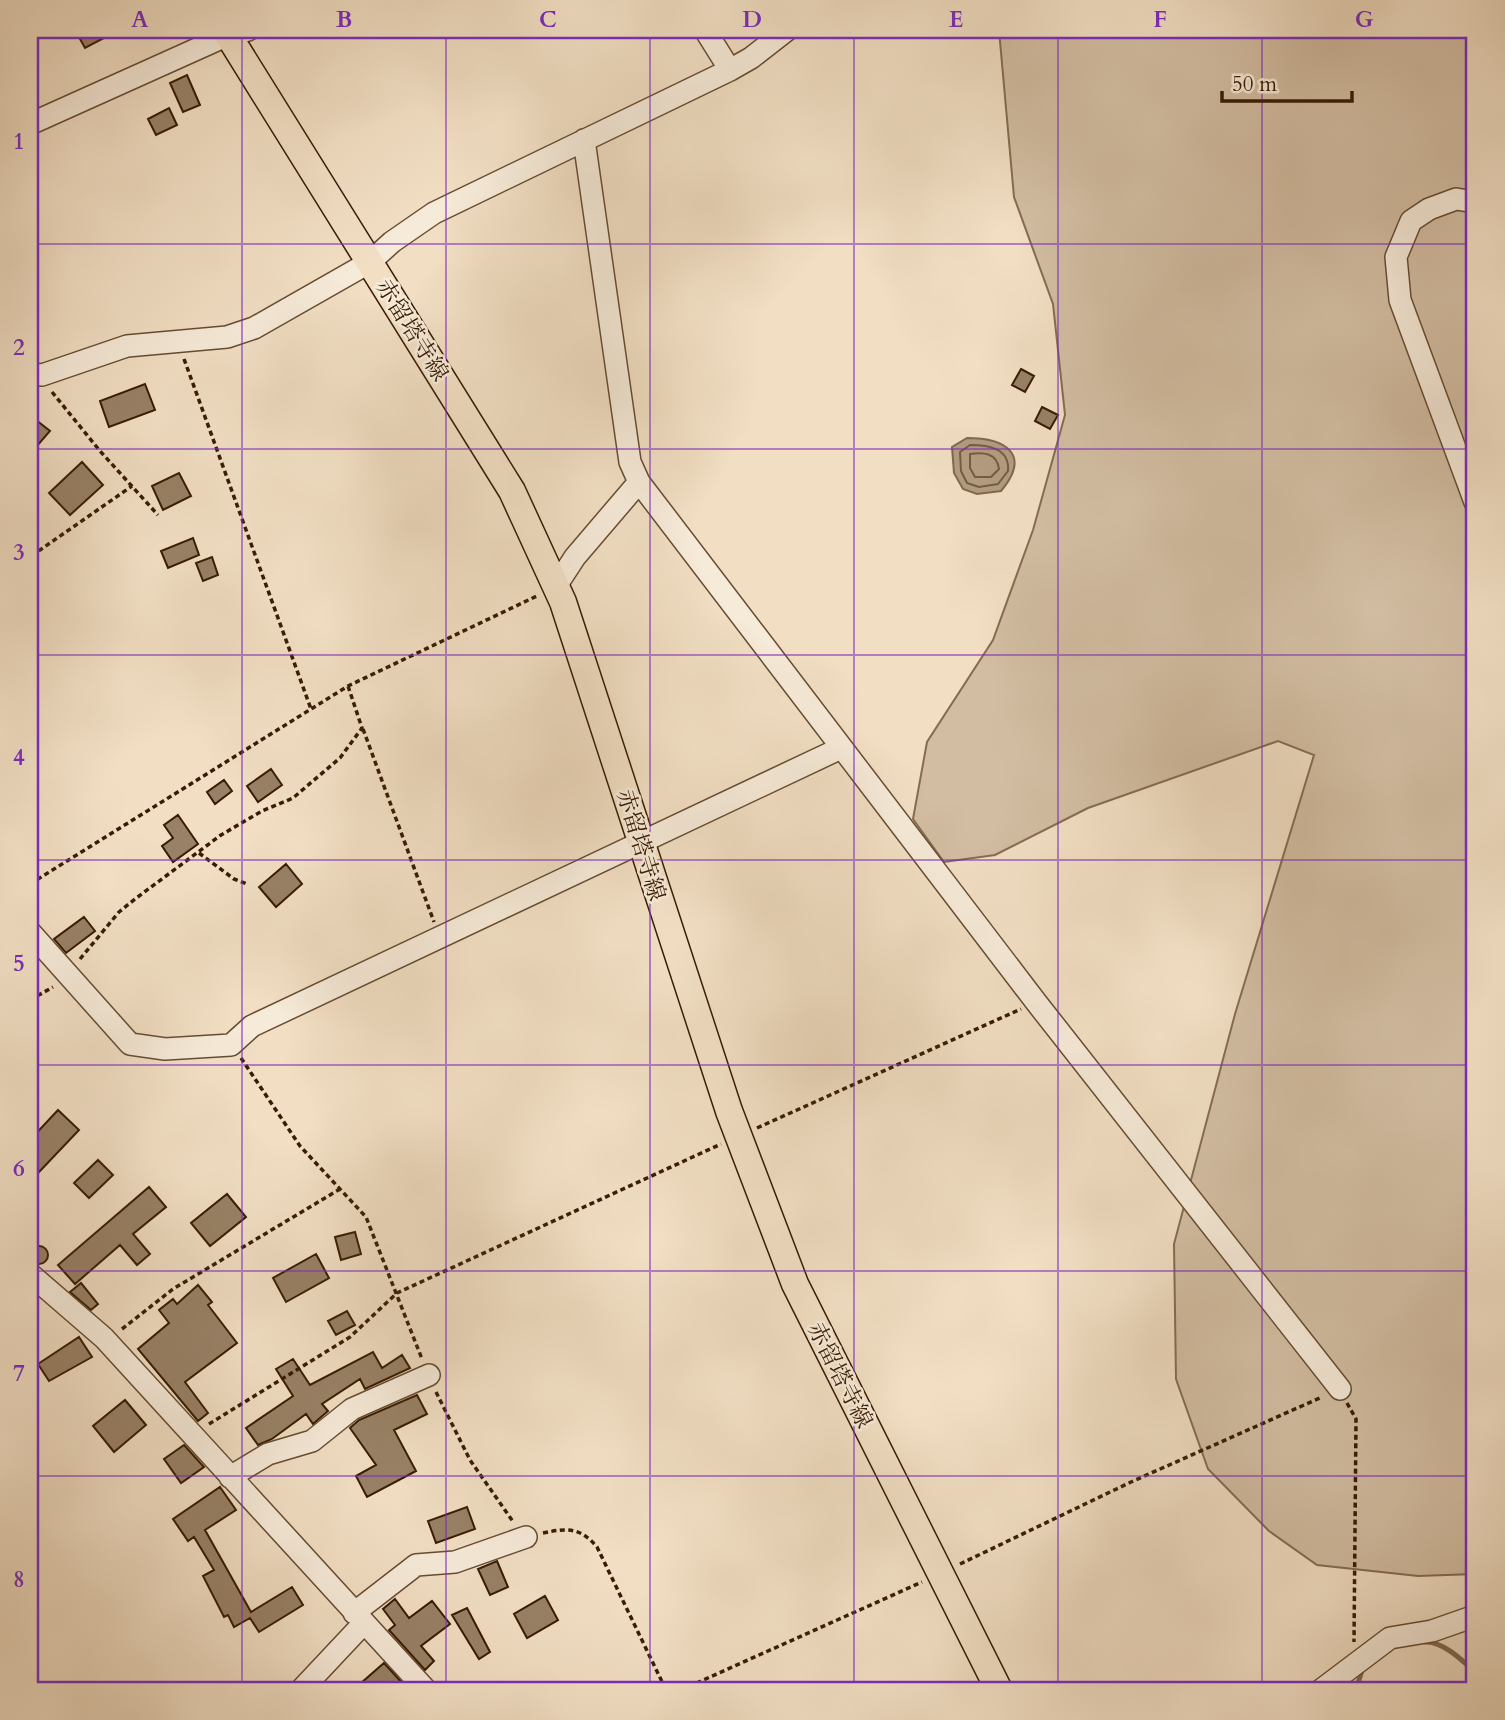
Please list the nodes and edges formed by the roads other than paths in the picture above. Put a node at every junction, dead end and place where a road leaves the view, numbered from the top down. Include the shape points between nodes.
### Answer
1 (705, 30) edge
2 (787, 30) edge
3 (234, 32) edge
4 (730, 70) junction
5 (30, 124) edge
6 (584, 140) junction
7 (1475, 202) edge
8 (370, 262) junction
9 (30, 374) edge
10 (639, 482) junction
11 (1475, 502) edge
12 (556, 586) junction
13 (842, 748) junction
14 (639, 843) junction
15 (30, 932) edge
16 (30, 1274) edge
17 (429, 1375) road end
18 (1340, 1389) road end
19 (230, 1477) junction
20 (526, 1537) road end
21 (1475, 1616) edge
22 (358, 1618) junction
23 (301, 1690) edge
24 (426, 1690) edge
25 (999, 1690) edge
26 (1321, 1690) edge

1 - 4 street
2 - 4 street
3 - 5 street
3 - 8 main road, 赤留塔寺線
4 - 6 street
6 - 8 street via 434,213
6 - 10 street via 630,462
7 - 11 street via 1456,199 1411,221 1396,257 1400,300
8 - 9 street via 254,328 226,337 127,346 41,375
8 - 12 main road, 赤留塔寺線 via 512,491
10 - 12 street
10 - 13 street
12 - 14 main road, 赤留塔寺線
13 - 14 street
13 - 18 street
14 - 15 street via 252,1026 231,1045 165,1049 131,1044
14 - 25 main road, 赤留塔寺線 via 795,1284
16 - 19 street via 104,1338
17 - 19 street via 352,1409 312,1441 268,1454
19 - 22 street
20 - 22 street via 455,1562 416,1565
21 - 26 street via 1390,1639
22 - 23 street
22 - 24 street

